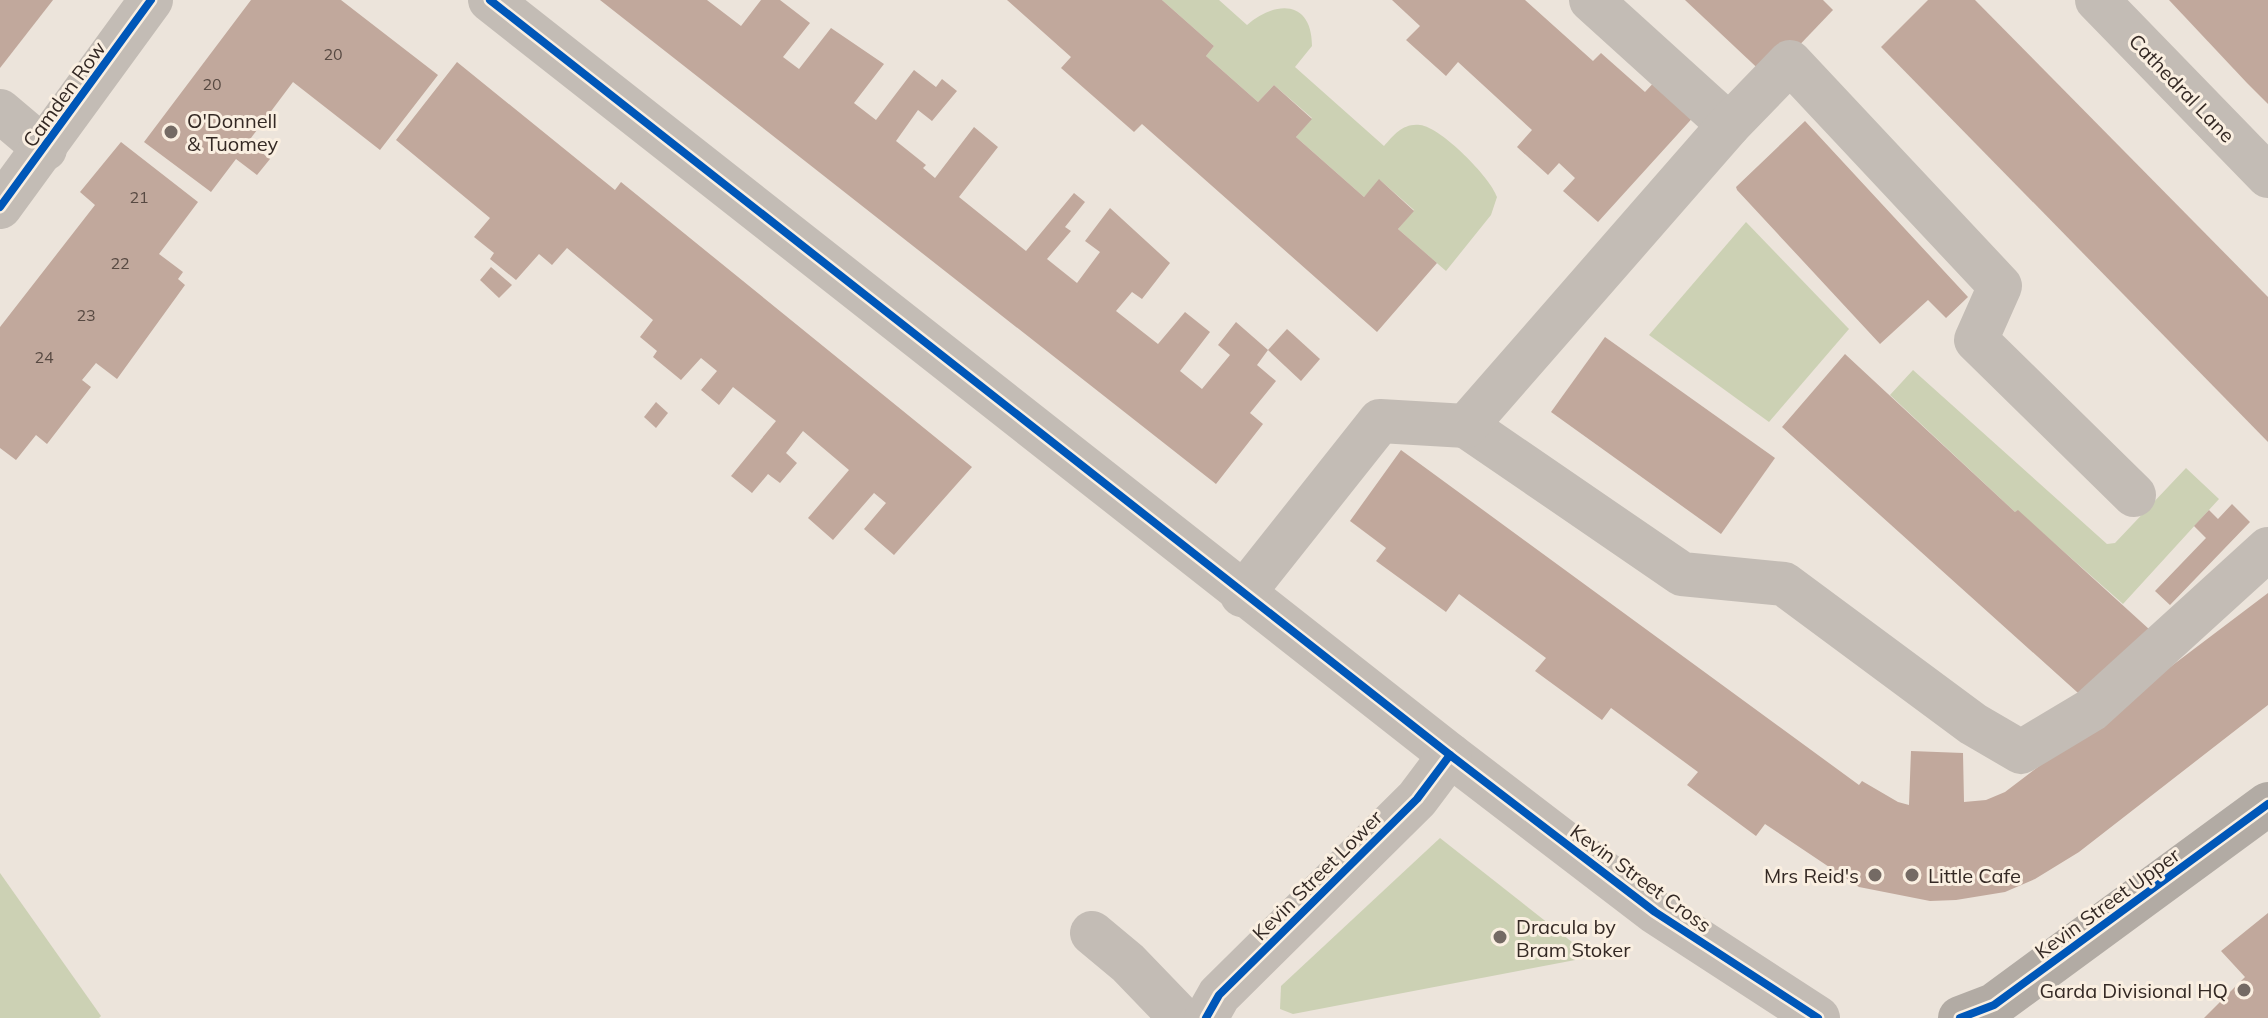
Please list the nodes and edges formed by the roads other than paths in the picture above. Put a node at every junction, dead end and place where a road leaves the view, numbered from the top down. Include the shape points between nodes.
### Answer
1 (151, 0) edge
2 (490, 0) edge
3 (1591, 0) edge
4 (2097, 0) edge
5 (0, 111) edge
6 (1729, 125) junction
7 (45, 149) junction
8 (2268, 176) edge
9 (0, 207) edge
10 (1466, 426) junction
11 (2134, 495) dead end
12 (2268, 549) edge
13 (1242, 595) junction
14 (1450, 755) junction
15 (2268, 804) edge
16 (1092, 933) dead end
17 (1181, 1018) edge
18 (1206, 1018) edge
19 (1818, 1018) edge
20 (1960, 1018) edge

1 - 7 street, Camden Row
2 - 13 street, Kevin Street Cross
3 - 6 street
4 - 8 street, Cathedral Lane
5 - 7 street
6 - 10 street
6 - 11 street via 1790,62 2000,286 1976,340
7 - 9 street, Camden Row
10 - 12 street via 1682,574 1784,584 1973,724 2021,752 2091,710
10 - 13 street via 1380,421
13 - 14 street, Kevin Street Cross
14 - 18 street, Kevin Street Lower via 1417,799 1219,995
14 - 19 street, Kevin Street Cross via 1655,912
15 - 20 main road, Kevin Street Upper via 1994,1005
16 - 17 street

